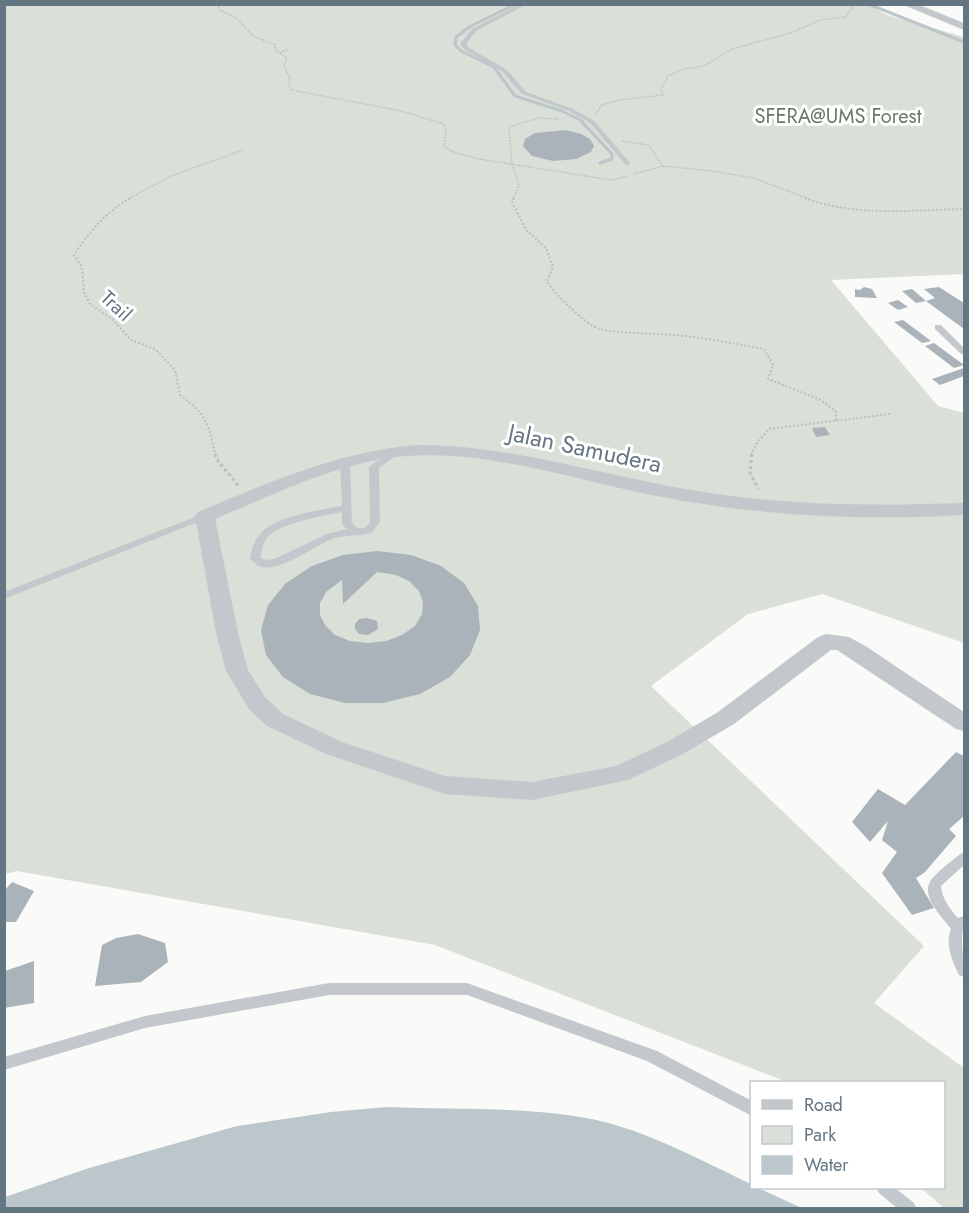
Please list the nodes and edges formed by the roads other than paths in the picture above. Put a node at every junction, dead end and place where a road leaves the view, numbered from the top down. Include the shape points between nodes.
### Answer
1 (525, 4) edge
2 (906, 4) edge
3 (964, 27) edge
4 (628, 164) dead end
5 (938, 327) dead end
6 (964, 352) edge
7 (395, 452) junction
8 (345, 461) junction
9 (346, 508) junction
10 (964, 509) edge
11 (205, 516) junction
12 (355, 531) junction
13 (4, 596) edge
14 (964, 723) edge
15 (964, 858) edge
16 (961, 924) edge
17 (964, 971) edge
18 (4, 1064) edge
19 (750, 1108) edge
20 (885, 1189) edge
21 (909, 1209) edge

1 - 4 lane via 474,30 463,44 504,70 524,93 572,110 592,122
2 - 3 street
5 - 6 lane
7 - 8 street, Jalan Samudera
7 - 10 street, Jalan Samudera via 450,450 507,457 617,483 782,507 878,512
7 - 12 lane via 374,467 375,522 368,531
8 - 9 lane
8 - 11 street, Jalan Samudera
9 - 12 lane via 347,524
9 - 12 lane via 267,532 259,542 255,559 263,564 276,562 331,536
11 - 13 lane
11 - 14 street via 237,671 257,703 275,720 334,748 445,785 532,791 620,774 726,718 826,642 841,642 859,652
15 - 16 lane via 933,889
16 - 17 lane via 955,941
18 - 19 lane via 145,1022 329,989 468,989 652,1056
20 - 21 lane

